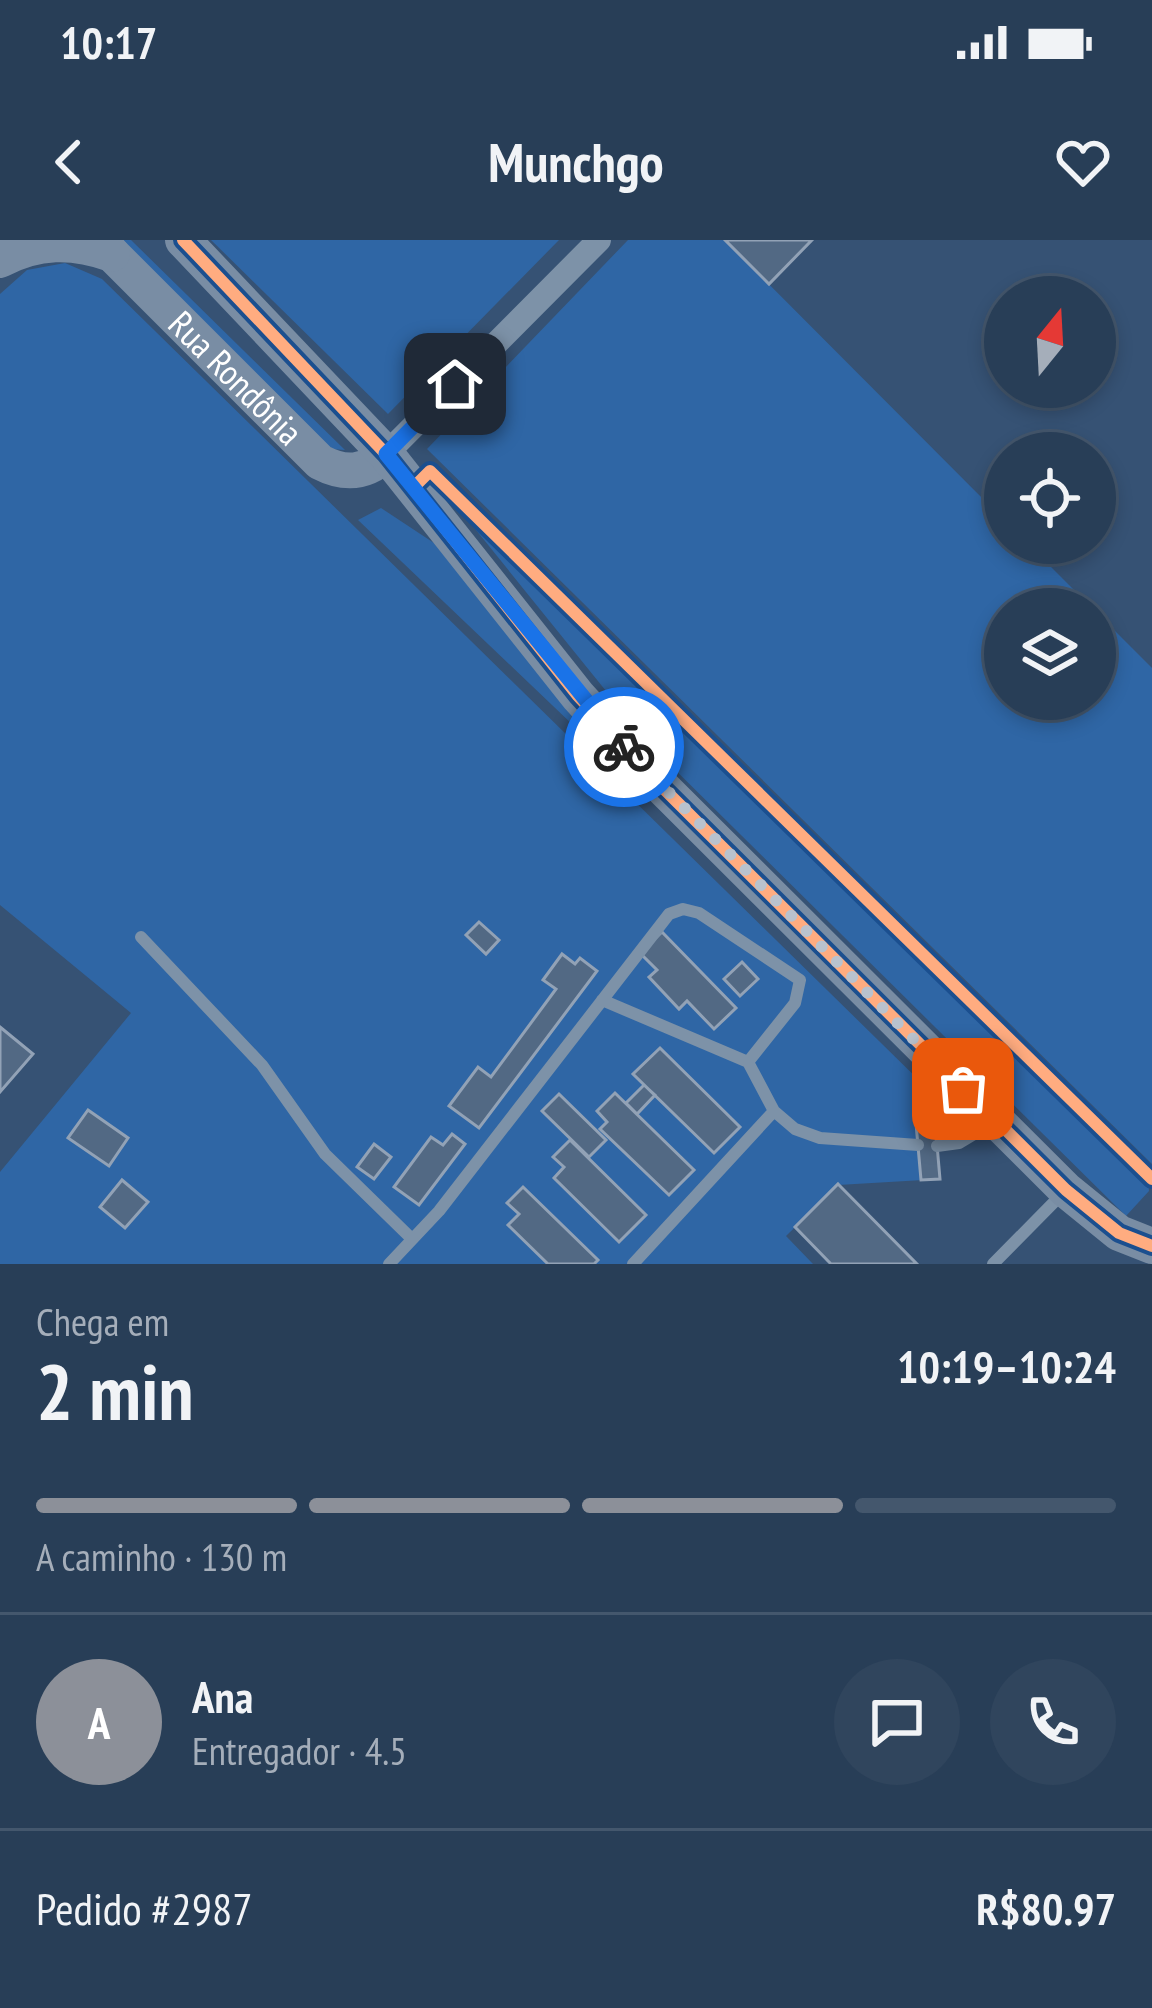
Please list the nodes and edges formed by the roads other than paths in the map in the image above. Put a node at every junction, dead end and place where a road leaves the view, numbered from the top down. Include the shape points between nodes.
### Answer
1 (170, 240) edge
2 (183, 240) edge
3 (599, 240) edge
4 (105, 247) edge
5 (0, 260) edge
6 (224, 282) junction
7 (386, 454) junction
8 (141, 937) dead end
9 (602, 1000) junction
10 (748, 1062) junction
11 (774, 1112) junction
12 (995, 1121) junction
13 (918, 1145) dead end
14 (937, 1146) dead end
15 (1066, 1190) junction
16 (412, 1239) junction
17 (1136, 1240) edge
18 (388, 1264) edge
19 (633, 1264) edge
20 (993, 1264) edge
21 (1148, 1264) edge

1 - 6 street
2 - 6 street, Rua Rondônia
3 - 7 street
4 - 5 street via 60,240
4 - 7 street, Rua Rondônia via 320,462 362,470
6 - 7 street, Rua Rondônia
7 - 12 street, Rua Rondônia via 638,762
8 - 16 lane via 262,1065 325,1154
9 - 10 lane
9 - 10 lane via 669,914 699,913 800,980 795,1003
9 - 16 lane
10 - 11 lane
11 - 13 lane via 820,1138
11 - 19 lane
12 - 14 lane
12 - 15 street, Rua Rondônia
15 - 17 street, Rua Rondônia
15 - 20 lane
16 - 18 lane
17 - 21 street, Rua Rondônia

